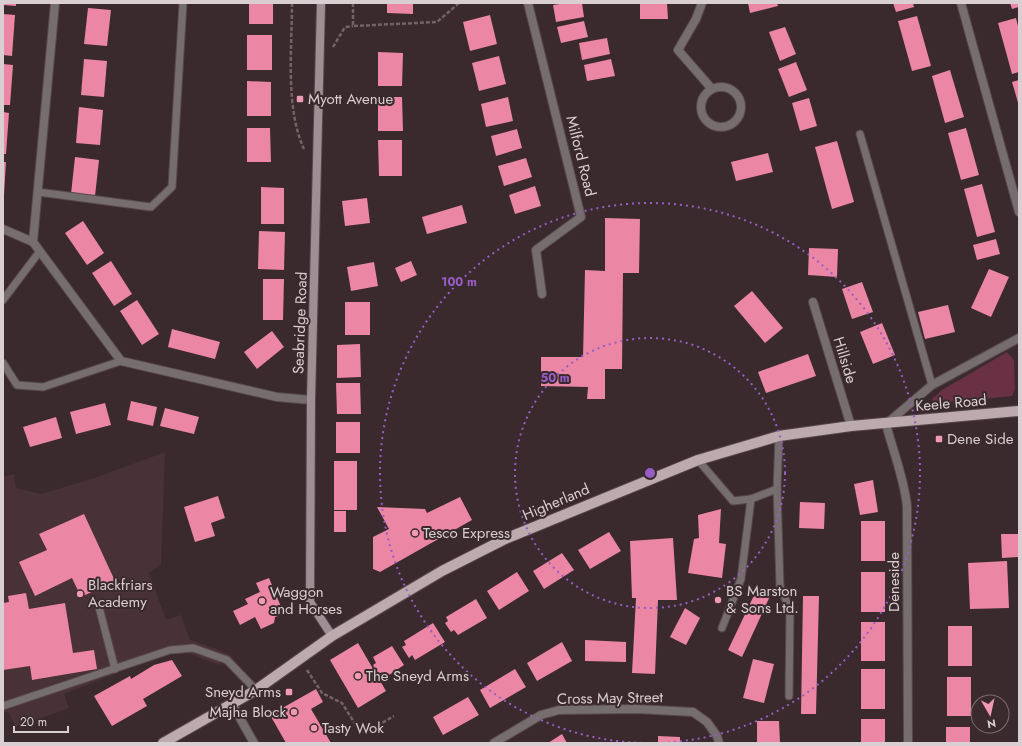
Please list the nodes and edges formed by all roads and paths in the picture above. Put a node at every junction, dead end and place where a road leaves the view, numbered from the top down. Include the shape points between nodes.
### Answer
1 (55, 3) edge
2 (182, 3) edge
3 (292, 3) edge
4 (321, 3) edge
5 (353, 3) edge
6 (459, 3) edge
7 (528, 3) edge
8 (702, 3) edge
9 (961, 3) edge
10 (712, 88) junction
11 (860, 134) dead end
12 (318, 167) junction
13 (38, 192) junction
14 (1019, 212) edge
15 (3, 229) edge
16 (33, 242) junction
17 (40, 251) junction
18 (542, 294) dead end
19 (3, 300) edge
20 (813, 302) dead end
21 (1019, 338) edge
22 (121, 361) junction
23 (3, 363) edge
24 (932, 385) junction
25 (312, 400) junction
26 (1019, 411) edge
27 (886, 424) junction
28 (851, 426) junction
29 (780, 436) junction
30 (698, 460) junction
31 (777, 489) junction
32 (751, 499) junction
33 (99, 607) dead end
34 (722, 628) dead end
35 (332, 636) junction
36 (299, 658) junction
37 (115, 669) junction
38 (256, 690) junction
39 (789, 696) dead end
40 (232, 704) junction
41 (3, 706) edge
42 (394, 716) dead end
43 (163, 743) edge
44 (254, 743) edge
45 (494, 743) edge
46 (718, 743) edge
47 (908, 743) edge

1 - 13 street
2 - 13 lane via 172,187 151,207
3 - 12 path via 294,123 305,151
4 - 12 main road, Seabridge Road
5 - 6 path via 353,26 437,22
7 - 18 street, Milford Road via 581,217 536,250
8 - 10 street via 678,50
9 - 14 street
10 - 10 street via 727,87 739,97 741,112 734,123 720,128 706,122 701,113 702,99
11 - 24 lane
12 - 25 main road, Seabridge Road
13 - 16 street
15 - 16 street
16 - 17 street
17 - 19 lane
17 - 22 street
20 - 28 street, Hillside
21 - 24 street
22 - 23 lane via 43,387 17,384
22 - 25 street via 277,397
24 - 27 street
25 - 35 main road, Seabridge Road via 310,602
26 - 27 main road, Keele Road
27 - 28 main road, Higherland
27 - 47 street, Deneside via 905,487 907,506
28 - 29 main road, Higherland
29 - 30 main road, Higherland
29 - 31 lane
30 - 32 lane via 733,501
30 - 35 main road, Higherland via 505,539 415,586
31 - 32 lane
31 - 39 lane via 780,586 790,610
32 - 34 lane via 741,579
33 - 37 lane
35 - 36 main road, Higherland
36 - 38 main road, Higherland
36 - 42 path via 322,693 342,703 359,730 366,732
37 - 38 lane via 170,650 193,648 227,660
37 - 41 lane
38 - 40 main road, Higherland
40 - 43 main road, Higherland
40 - 44 street
45 - 46 street, Cross May Street via 541,715 559,710 636,709 692,712 707,722 717,736

